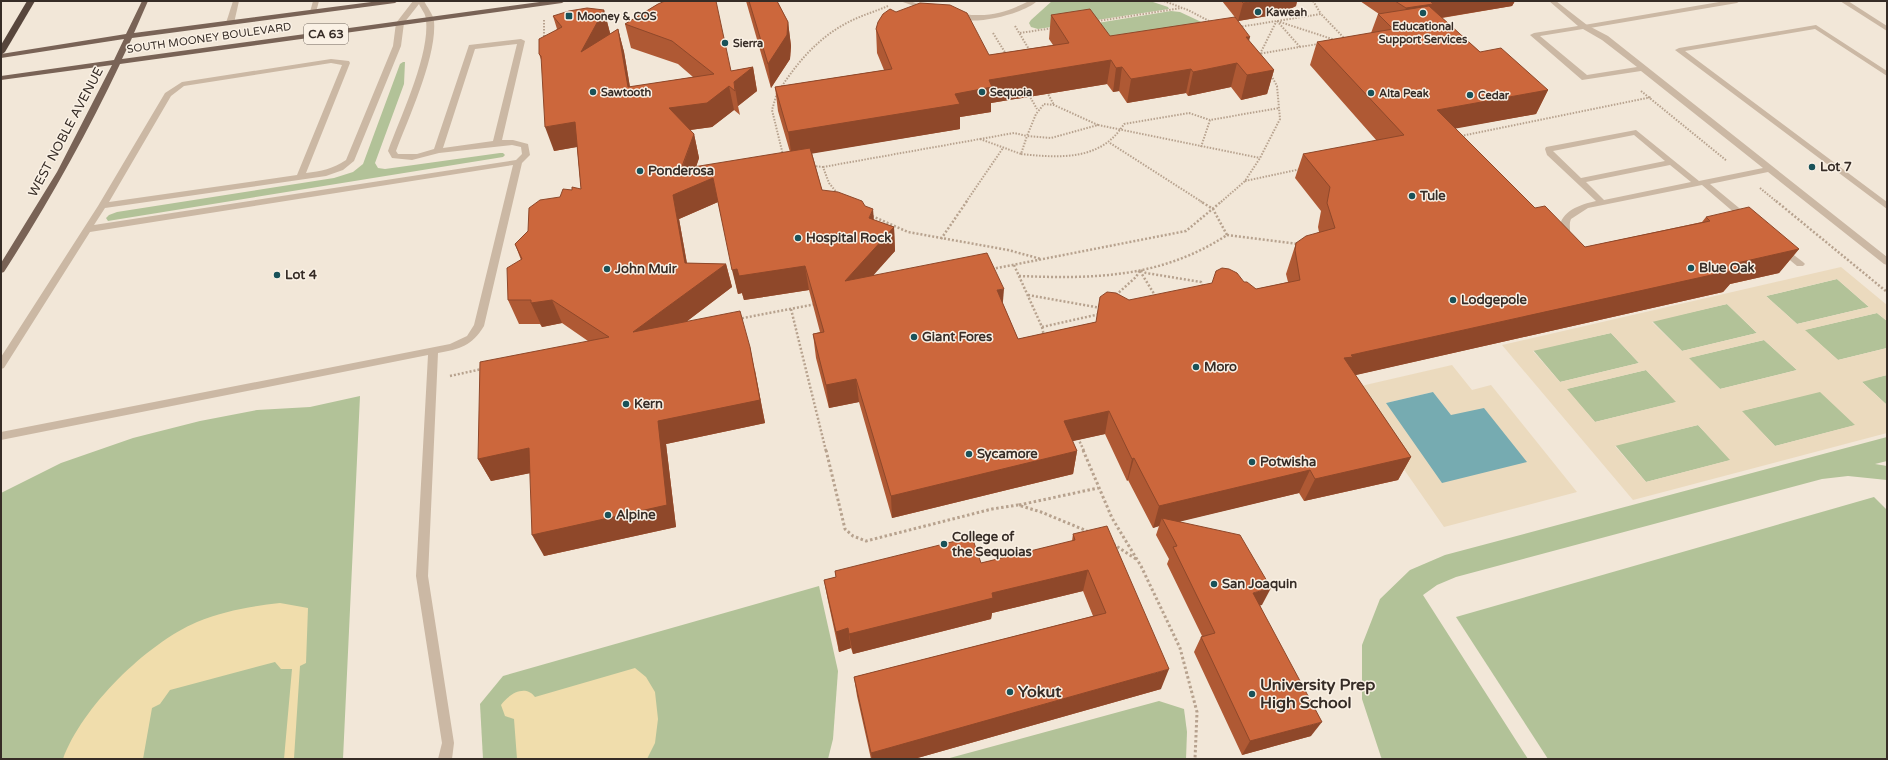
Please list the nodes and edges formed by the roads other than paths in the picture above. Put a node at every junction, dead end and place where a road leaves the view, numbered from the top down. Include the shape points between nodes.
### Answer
1 (31, 1) edge
2 (145, 1) edge
3 (236, 1) edge
4 (316, 1) edge
5 (395, 1) edge
6 (416, 1) edge
7 (421, 1) edge
8 (562, 1) edge
9 (903, 1) edge
10 (1034, 1) edge
11 (1552, 1) edge
12 (1737, 1) edge
13 (1843, 1) edge
14 (934, 11) edge
15 (313, 12) junction
16 (951, 15) edge
17 (430, 19) junction
18 (230, 23) junction
19 (400, 24) junction
20 (1584, 27) junction
21 (1887, 29) edge
22 (129, 36) junction
23 (1, 52) edge
24 (1, 56) edge
25 (118, 62) junction
26 (1643, 68) junction
27 (1887, 74) edge
28 (1, 78) edge
29 (497, 143) junction
30 (438, 151) junction
31 (518, 162) junction
32 (1672, 162) junction
33 (1770, 169) junction
34 (300, 177) junction
35 (1580, 181) junction
36 (1701, 183) junction
37 (1603, 203) junction
38 (102, 206) junction
39 (1887, 206) edge
40 (1752, 223) edge
41 (88, 229) junction
42 (1569, 244) edge
43 (1776, 244) edge
44 (1887, 262) edge
45 (1800, 264) dead end
46 (1, 270) edge
47 (433, 351) junction
48 (1, 365) edge
49 (1, 436) edge
50 (445, 759) edge

1 - 23 highway
2 - 22 main road, WEST NOBLE AVENUE
3 - 18 street
4 - 15 street
5 - 15 main road, SOUTH MOONEY BOULEVARD / CA 63
6 - 19 street
7 - 17 street
8 - 17 main road, SOUTH MOONEY BOULEVARD / CA 63
9 - 14 street
10 - 16 street via 1016,12 999,16 981,18
11 - 20 street
12 - 20 street
13 - 21 street
15 - 18 main road, SOUTH MOONEY BOULEVARD / CA 63
17 - 19 main road, SOUTH MOONEY BOULEVARD / CA 63
17 - 30 street via 428,42 418,79 392,151 395,156 408,158
18 - 22 main road, SOUTH MOONEY BOULEVARD / CA 63
19 - 25 main road, SOUTH MOONEY BOULEVARD / CA 63
19 - 34 street via 397,46 350,161 326,173
20 - 26 street via 1605,38
20 - 26 street via 1534,35 1585,78
22 - 24 main road, SOUTH MOONEY BOULEVARD
22 - 25 main road, WEST NOBLE AVENUE
25 - 28 main road, SOUTH MOONEY BOULEVARD / CA 63
25 - 46 main road, WEST NOBLE AVENUE via 74,151
26 - 33 street
27 - 39 street via 1816,27 1679,50
29 - 30 street
29 - 30 street via 521,41 472,47
29 - 31 street via 513,142 525,146 526,155
31 - 41 street
31 - 47 street via 479,326 470,339 452,347
32 - 35 street
32 - 35 street via 1635,132 1549,149 1550,153
32 - 36 street
33 - 36 street
33 - 44 street
34 - 38 street
34 - 38 street via 346,64 331,61 182,84 168,95
35 - 37 street
36 - 37 street
36 - 40 street
37 - 42 street via 1586,206 1571,213 1564,227
38 - 41 street
41 - 48 street
43 - 45 street
47 - 49 street
47 - 50 street via 422,576 448,743

